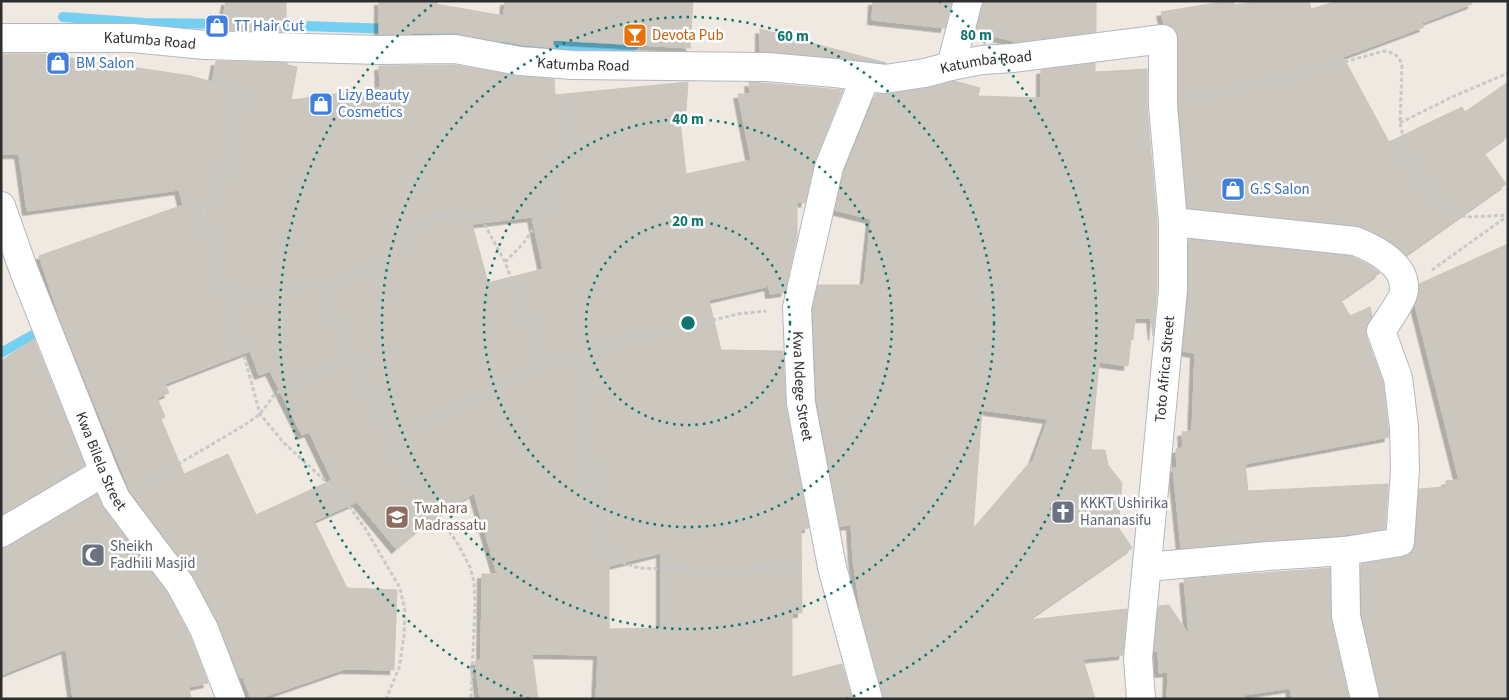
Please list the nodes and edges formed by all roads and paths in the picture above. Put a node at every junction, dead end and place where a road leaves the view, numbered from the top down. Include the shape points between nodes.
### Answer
1 (968, 1) edge
2 (1, 38) edge
3 (1163, 39) joint
4 (205, 46) junction
5 (573, 65) junction
6 (951, 66) junction
7 (1508, 72) edge
8 (865, 78) junction
9 (1163, 105) junction
10 (1400, 123) junction
11 (1, 206) edge
12 (1508, 216) edge
13 (1173, 222) junction
14 (505, 262) junction
15 (323, 283) junction
16 (1404, 292) junction
17 (229, 303) junction
18 (797, 308) junction
19 (586, 351) junction
20 (354, 360) junction
21 (544, 365) junction
22 (260, 414) junction
23 (392, 441) junction
24 (104, 472) junction
25 (116, 499) junction
26 (1, 533) edge
27 (1345, 551) junction
28 (832, 567) junction
29 (1147, 567) junction
30 (231, 699) edge
31 (386, 699) edge
32 (471, 699) edge
33 (868, 699) edge
34 (1141, 699) edge
35 (1365, 699) edge

1 - 6 street
2 - 4 street, Katumba Road via 132,38
3 - 6 street, Katumba Road
3 - 9 street, Toto Africa Street
4 - 5 street, Katumba Road via 456,49 520,61
4 - 17 path via 210,75 216,80 234,82 241,97 220,188 203,210
5 - 8 street, Katumba Road via 767,67
5 - 14 path via 564,141 540,218 523,244
6 - 8 street, Katumba Road via 885,79
7 - 10 path
8 - 18 street, Kwa Ndege Street via 829,167
9 - 10 path via 1283,79 1384,51 1401,59
9 - 13 street, Toto Africa Street
10 - 12 path via 1409,163 1454,215
11 - 24 street, Kwa Bilela Street via 30,288
12 - 16 path
13 - 16 street via 1355,241 1376,250 1394,264 1403,280
13 - 29 street, Toto Africa Street via 1173,290
14 - 15 path via 480,216 474,213 428,219 371,271
14 - 21 path
15 - 17 path via 295,286
15 - 20 path via 334,318
16 - 27 street via 1381,331 1398,378 1404,427 1400,542
17 - 22 path
18 - 19 path via 738,314
18 - 28 street, Kwa Ndege Street via 801,403
19 - 21 path
19 - 28 path via 591,470 596,512 608,552 620,562 639,568 716,571
20 - 22 path via 293,382 274,395
20 - 23 path
21 - 23 path
22 - 25 path
22 - 31 path via 284,443 348,505 400,588 405,611 404,636 399,668
23 - 32 path via 415,483 470,566 475,606
24 - 25 street, Kwa Bilela Street
24 - 26 street
25 - 30 street, Kwa Bilela Street via 180,584 204,629
27 - 29 street
27 - 35 street via 1346,616
28 - 33 street, Kwa Ndege Street
29 - 34 street, Toto Africa Street via 1138,658

